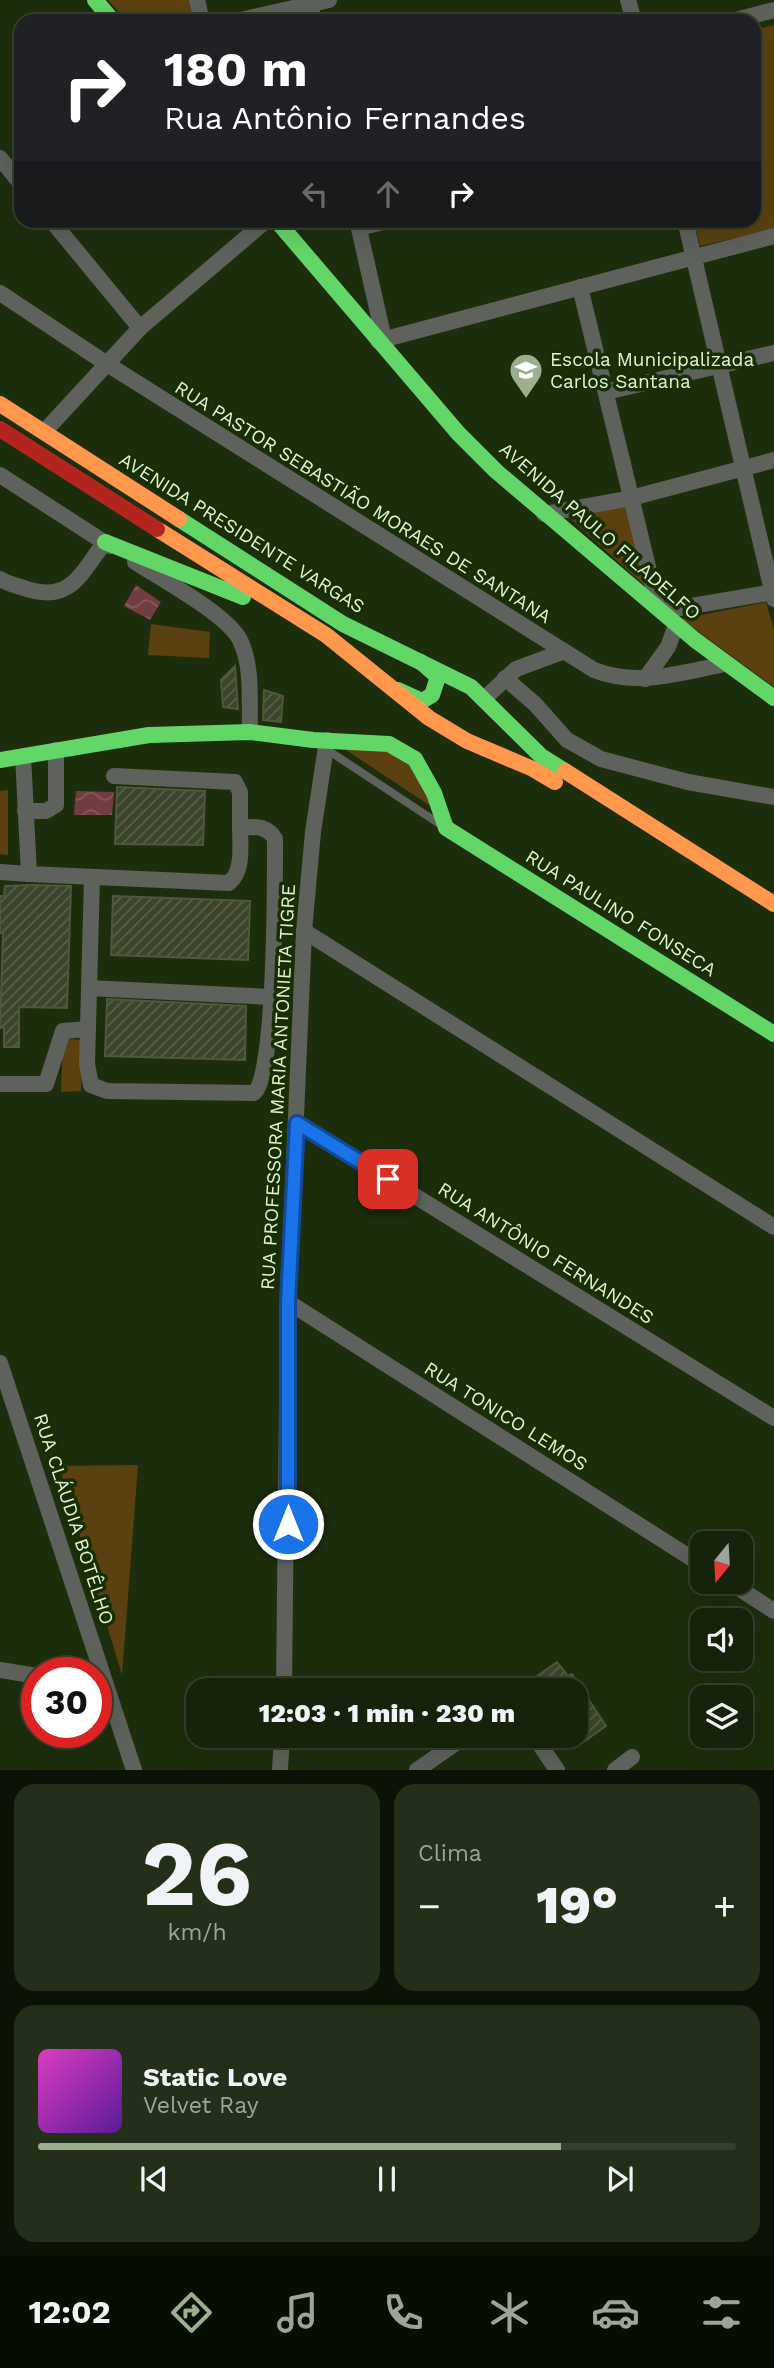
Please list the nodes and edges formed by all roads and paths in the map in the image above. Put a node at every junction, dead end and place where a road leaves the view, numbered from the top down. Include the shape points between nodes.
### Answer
1 (95, 0) edge
2 (329, 0) edge
3 (310, 2) edge
4 (107, 14) edge
5 (263, 14) edge
6 (0, 158) edge
7 (14, 175) edge
8 (58, 228) edge
9 (258, 228) edge
10 (283, 228) edge
11 (359, 228) edge
12 (687, 228) edge
13 (774, 236) edge
14 (694, 256) junction
15 (580, 287) junction
16 (0, 293) edge
17 (140, 328) junction
18 (381, 340) junction
19 (774, 353) edge
20 (107, 364) junction
21 (719, 365) junction
22 (606, 392) junction
23 (0, 404) edge
24 (0, 429) edge
25 (44, 432) junction
26 (774, 460) edge
27 (741, 467) junction
28 (0, 475) edge
29 (631, 498) junction
30 (544, 514) junction
31 (105, 542) junction
32 (1, 581) edge
33 (773, 594) edge
34 (660, 610) junction
35 (305, 621) junction
36 (676, 625) junction
37 (562, 652) junction
38 (408, 653) junction
39 (725, 664) junction
40 (505, 678) junction
41 (645, 679) junction
42 (384, 683) junction
43 (485, 698) junction
44 (774, 698) edge
45 (250, 732) junction
46 (322, 743) junction
47 (56, 750) junction
48 (23, 756) junction
49 (0, 760) edge
50 (114, 776) dead end
51 (774, 797) edge
52 (25, 811) junction
53 (240, 827) junction
54 (446, 828) junction
55 (0, 872) edge
56 (29, 874) junction
57 (92, 877) junction
58 (774, 904) edge
59 (774, 922) edge
60 (304, 931) junction
61 (89, 988) junction
62 (271, 997) junction
63 (88, 1029) junction
64 (774, 1034) edge
65 (0, 1084) edge
66 (297, 1123) junction
67 (774, 1227) edge
68 (288, 1302) junction
69 (0, 1363) edge
70 (774, 1418) edge
71 (690, 1557) edge
72 (748, 1594) edge
73 (774, 1611) edge
74 (93, 1657) edge
75 (0, 1670) edge
76 (21, 1673) edge
77 (284, 1678) edge
78 (112, 1712) edge
79 (281, 1748) edge
80 (448, 1748) edge
81 (542, 1748) edge
82 (632, 1757) dead end
83 (134, 1769) edge
84 (280, 1769) edge
85 (416, 1769) edge
86 (557, 1769) edge
87 (615, 1769) edge

1 - 4 main road
2 - 3 street
3 - 5 street
6 - 7 street
8 - 17 street
9 - 17 street
10 - 18 main road, AVENIDA PAULO FILADELFO
11 - 18 street
12 - 14 street
13 - 14 street
14 - 15 street
14 - 21 street
15 - 18 street
15 - 22 street
16 - 20 street, RUA PASTOR SEBASTIÃO MORAES DE SANTANA
17 - 20 street
18 - 30 main road, AVENIDA PAULO FILADELFO via 458,433
19 - 21 street
20 - 25 street
20 - 37 street, RUA PASTOR SEBASTIÃO MORAES DE SANTANA
21 - 22 street
21 - 27 street
22 - 29 street
23 - 25 main road, AVENIDA PRESIDENTE VARGAS
24 - 35 main road
25 - 38 main road, AVENIDA PRESIDENTE VARGAS via 343,624
26 - 27 street
27 - 29 street
27 - 33 street
28 - 31 street
29 - 30 street
29 - 34 street
30 - 34 main road, AVENIDA PAULO FILADELFO
31 - 32 street via 74,582 57,594
31 - 35 main road
31 - 45 street via 216,614 240,638 247,664
33 - 34 street
34 - 36 main road, AVENIDA PAULO FILADELFO
35 - 42 main road
36 - 39 main road, AVENIDA PAULO FILADELFO
36 - 41 street via 668,647
37 - 40 street via 534,660
37 - 41 street, RUA PASTOR SEBASTIÃO MORAES DE SANTANA via 617,679
38 - 42 main road via 438,677 432,695 422,701 413,699
38 - 43 main road, AVENIDA PRESIDENTE VARGAS
39 - 41 street, RUA PASTOR SEBASTIÃO MORAES DE SANTANA
39 - 44 main road, AVENIDA PAULO FILADELFO
40 - 43 street
40 - 51 street via 567,740 601,759 664,777
42 - 59 main road via 444,727 533,769
43 - 58 main road, AVENIDA PRESIDENTE VARGAS via 541,756
45 - 46 main road
45 - 47 main road via 149,735
46 - 54 lane, RUA PAULINO FONSECA
46 - 54 main road via 389,744 415,759
46 - 60 street, RUA PROFESSORA MARIA ANTONIETA TIGRE
47 - 48 main road
47 - 52 street via 56,804 46,811
48 - 49 main road
48 - 52 street
50 - 53 street via 235,782 240,792
52 - 56 street
53 - 57 street via 240,859 229,883
53 - 62 street via 264,827 275,839
54 - 64 main road, RUA PAULINO FONSECA
55 - 56 street
56 - 57 street
57 - 61 street
60 - 66 street, RUA PROFESSORA MARIA ANTONIETA TIGRE
60 - 67 street
61 - 62 street
61 - 63 street
62 - 63 street via 263,1079 254,1093 107,1091 91,1085
63 - 65 street via 63,1031 46,1084
66 - 68 street, RUA PROFESSORA MARIA ANTONIETA TIGRE
66 - 70 street, RUA ANTÔNIO FERNANDES
68 - 71 street, RUA TONICO LEMOS
68 - 77 street, RUA PROFESSORA MARIA ANTONIETA TIGRE
69 - 74 street, RUA CLÁUDIA BOTÊLHO
72 - 73 street
75 - 76 street
78 - 83 street, RUA CLÁUDIA BOTÊLHO
79 - 84 street
80 - 85 street
81 - 86 street
82 - 87 street

